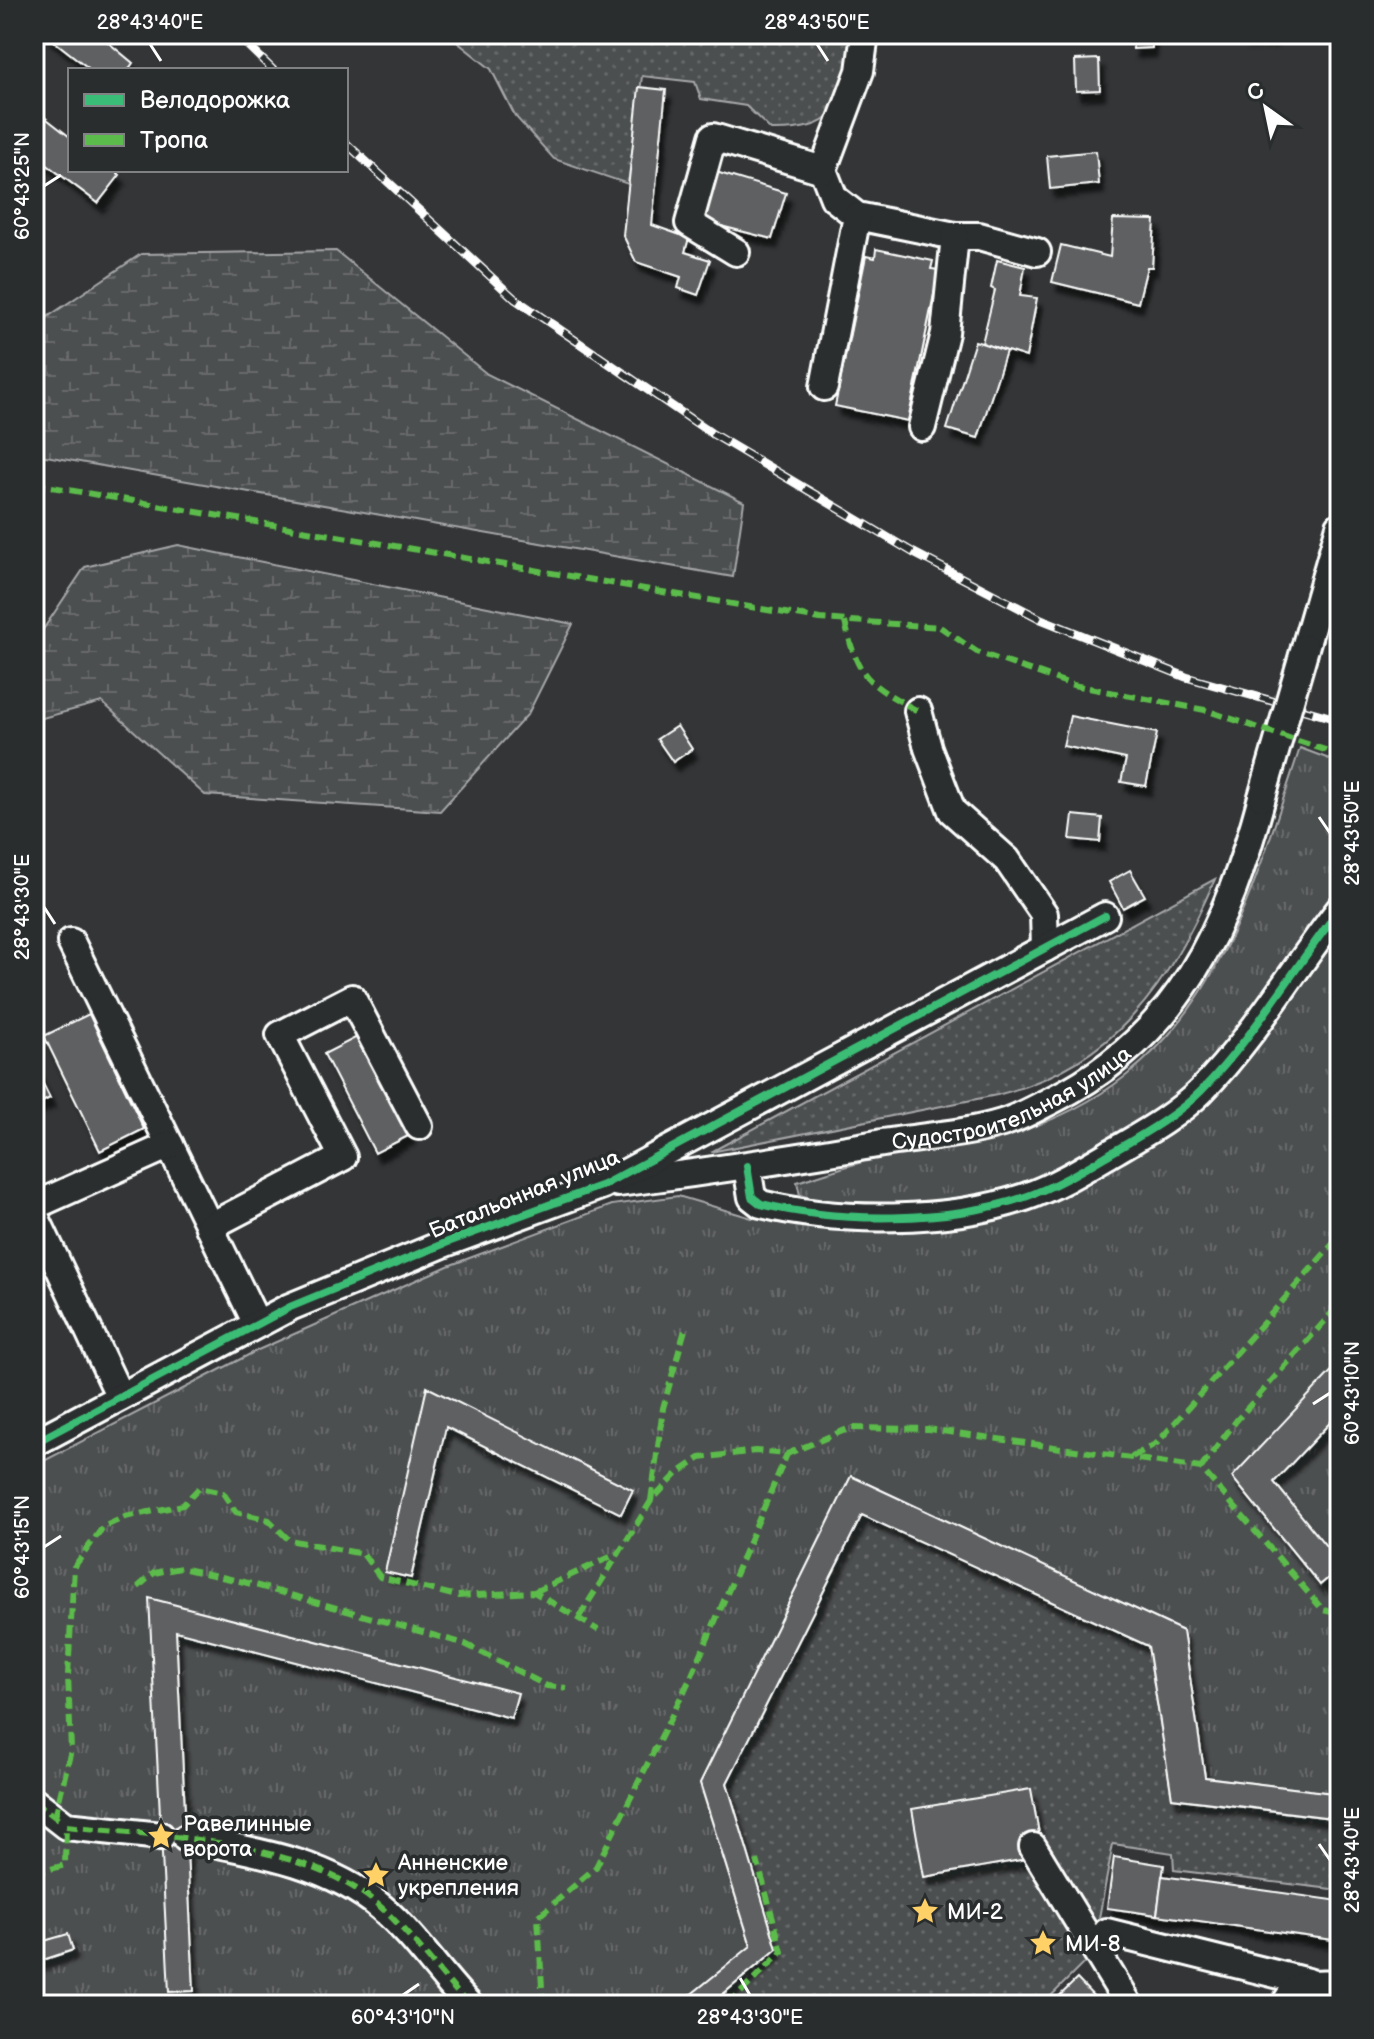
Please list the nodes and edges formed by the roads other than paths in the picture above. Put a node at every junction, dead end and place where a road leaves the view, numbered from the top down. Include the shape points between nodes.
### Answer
1 (865, 34) edge
2 (823, 170) junction
3 (857, 216) junction
4 (955, 236) junction
5 (736, 252) dead end
6 (1037, 252) dead end
7 (824, 387) dead end
8 (922, 427) dead end
9 (1340, 526) edge
10 (918, 711) dead end
11 (1340, 909) edge
12 (1105, 916) dead end
13 (71, 942) dead end
14 (1045, 948) junction
15 (419, 1126) dead end
16 (170, 1145) junction
17 (747, 1166) junction
18 (603, 1185) junction
19 (34, 1206) edge
20 (209, 1227) junction
21 (37, 1229) edge
22 (257, 1324) junction
23 (120, 1397) junction
24 (34, 1443) edge
25 (34, 1801) edge
26 (1033, 1847) dead end
27 (1107, 1932) dead end
28 (1308, 1982) junction
29 (1340, 1984) edge
30 (469, 2005) edge
31 (1129, 2005) edge
32 (1285, 2005) edge

1 - 2 street via 860,71
2 - 3 street via 834,198
2 - 5 street via 713,137 689,223
3 - 4 street
3 - 7 street
4 - 6 street via 979,236
4 - 8 street via 945,333
9 - 17 street, Судостроительная улица, bridge via 1234,890 1180,996 1112,1065 1079,1087 1002,1123
10 - 14 street via 952,811 1007,860 1044,914
11 - 17 street via 1237,1050 1197,1095 1133,1141 1044,1189 954,1211 841,1215 761,1204 752,1197
12 - 14 street, Батальонная улица
13 - 16 street
14 - 18 street, Батальонная улица
15 - 20 street via 352,998 280,1035 343,1157
16 - 19 street
16 - 20 street
17 - 18 street, Судостроительная улица
18 - 22 street, Батальонная улица via 448,1242
20 - 22 street
21 - 23 street
22 - 23 street, Батальонная улица
23 - 24 street, Батальонная улица
25 - 30 street via 66,1826 174,1837 342,1879 383,1909
26 - 31 street
27 - 28 street
28 - 29 street
28 - 32 street via 1291,1992

